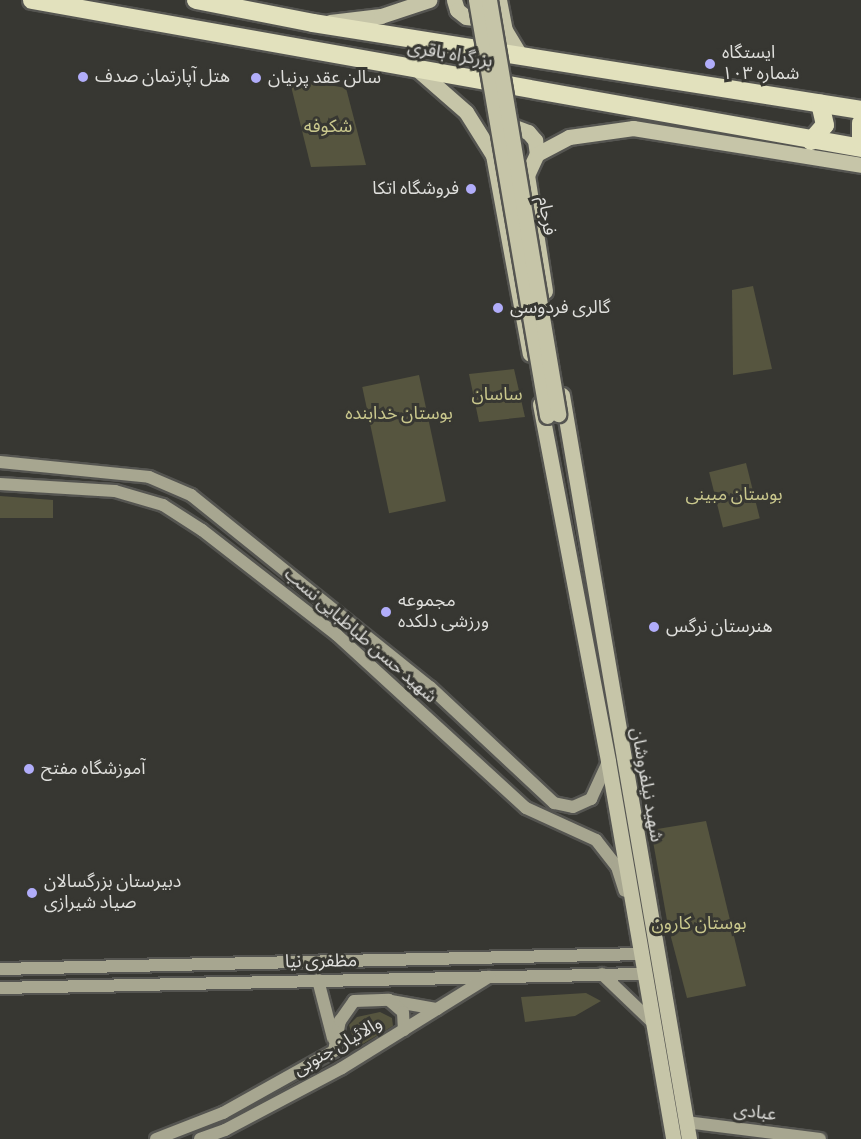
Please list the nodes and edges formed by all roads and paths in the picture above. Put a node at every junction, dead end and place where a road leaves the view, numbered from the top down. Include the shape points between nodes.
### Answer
1 (32, 0) edge
2 (196, 0) edge
3 (429, 0) edge
4 (454, 0) edge
5 (476, 0) edge
6 (489, 0) edge
7 (498, 0) edge
8 (313, 23) junction
9 (520, 55) junction
10 (418, 70) junction
11 (820, 104) junction
12 (861, 110) edge
13 (861, 123) edge
14 (810, 141) junction
15 (861, 141) edge
16 (861, 148) edge
17 (537, 154) junction
18 (493, 155) junction
19 (861, 165) edge
20 (553, 415) junction
21 (569, 437) junction
22 (547, 439) junction
23 (0, 462) edge
24 (0, 484) edge
25 (482, 737) junction
26 (471, 758) junction
27 (608, 761) junction
28 (633, 916) junction
29 (656, 953) junction
30 (640, 954) junction
31 (544, 956) junction
32 (0, 969) edge
33 (602, 974) junction
34 (643, 974) junction
35 (544, 975) junction
36 (661, 975) junction
37 (489, 976) junction
38 (318, 980) junction
39 (0, 988) edge
40 (388, 1000) junction
41 (437, 1009) junction
42 (652, 1022) junction
43 (404, 1030) junction
44 (334, 1051) junction
45 (223, 1113) junction
46 (686, 1122) junction
47 (225, 1130) junction
48 (156, 1139) edge
49 (200, 1139) edge
50 (673, 1139) edge
51 (689, 1139) edge
52 (820, 1139) edge

1 - 10 highway, بزرگراه باقری
2 - 8 highway, بزرگراه باقری
3 - 8 main road via 381,16
4 - 7 main road via 457,10 475,19 494,13
5 - 20 main road, فرجام, bridge
6 - 20 main road, فرجام, bridge
7 - 9 main road via 505,30
8 - 9 highway, بزرگراه باقری
9 - 11 highway, بزرگراه باقری
10 - 14 highway, بزرگراه باقری
10 - 18 main road via 466,112
11 - 12 highway, بزرگراه باقری
11 - 14 highway via 825,125
13 - 15 highway
14 - 16 highway, بزرگراه باقری
17 - 18 main road via 535,140 528,132 512,126 497,136
17 - 19 main road via 569,137 625,127
17 - 21 main road, شهید نیلفروشان via 527,175
18 - 22 main road
20 - 21 main road, فرجام
20 - 22 main road, فرجام
21 - 29 main road, شهید نیلفروشان
22 - 27 main road, شهید نیلفروشان
23 - 25 main road, شهید حسن طباطبایی نسب via 149,477 191,495 367,634
24 - 26 main road, شهید حسن طباطبایی نسب via 115,491 163,505 208,534 337,635
25 - 26 main road via 484,748
25 - 27 main road, شهید حسن طباطبایی نسب via 541,795 564,806 584,804 591,799
26 - 28 main road, شهید حسن طباطبایی نسب via 526,808 596,840 617,867
27 - 28 main road, شهید نیلفروشان
28 - 30 main road, شهید نیلفروشان
29 - 30 main road
29 - 36 main road, شهید نیلفروشان
30 - 31 main road, مظفری نیا
30 - 34 main road, شهید نیلفروشان
31 - 32 main road, مظفری نیا
31 - 35 main road via 550,970
33 - 34 main road, مظفری نیا
33 - 35 main road, مظفری نیا
33 - 42 main road
34 - 36 main road
34 - 42 main road, شهید نیلفروشان
35 - 37 main road, مظفری نیا
36 - 46 main road, شهید نیلفروشان
37 - 38 main road, مظفری نیا
37 - 41 main road, والائیان جنوبی
38 - 39 main road, مظفری نیا
38 - 44 main road
40 - 41 main road
40 - 43 main road via 403,1012
40 - 44 main road via 354,1001 340,1021
41 - 43 main road, والائیان جنوبی
42 - 50 main road, شهید نیلفروشان
43 - 47 main road, والائیان جنوبی
44 - 45 main road, والائیان جنوبی
45 - 47 main road
45 - 48 main road, والائیان جنوبی
46 - 51 main road, شهید نیلفروشان
46 - 52 main road, عبادی
47 - 49 main road, والائیان جنوبی

